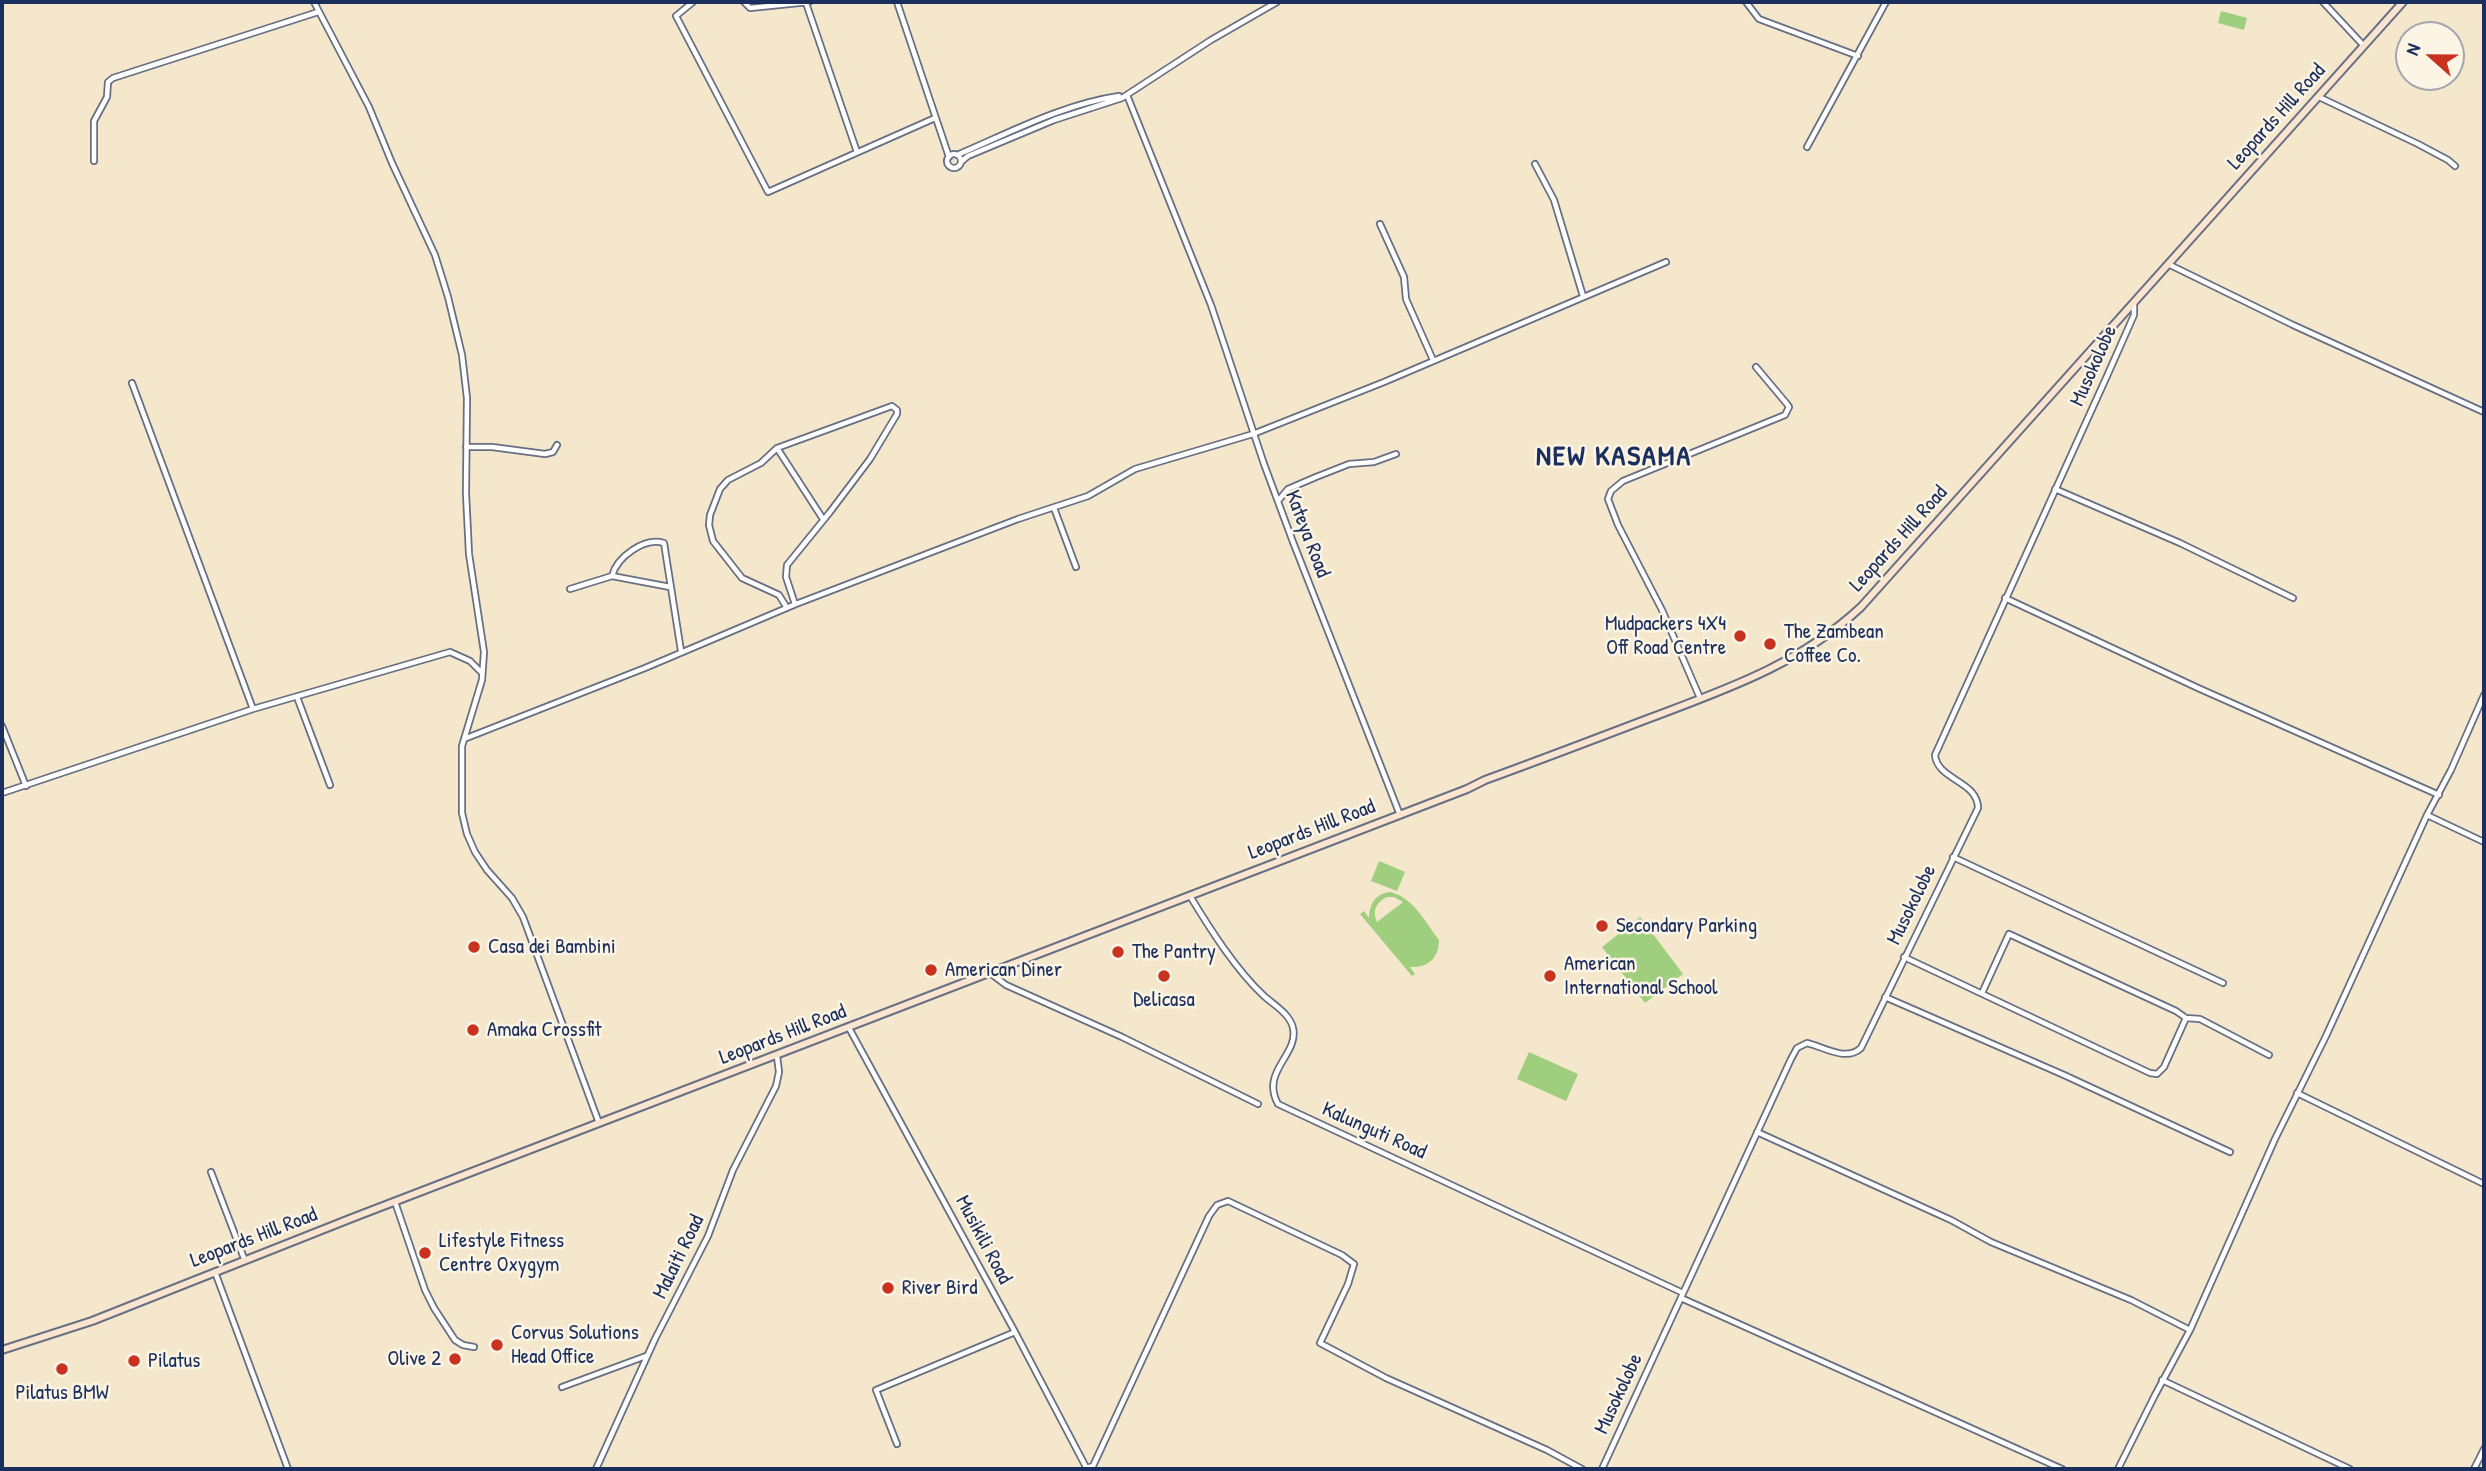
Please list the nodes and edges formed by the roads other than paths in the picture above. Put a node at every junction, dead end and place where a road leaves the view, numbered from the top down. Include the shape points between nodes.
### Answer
1 (314, 2) edge
2 (693, 2) edge
3 (744, 2) edge
4 (807, 2) edge
5 (897, 2) edge
6 (1277, 2) edge
7 (1746, 2) edge
8 (1886, 2) edge
9 (2323, 2) edge
10 (2403, 2) edge
11 (318, 12) junction
12 (2364, 46) junction
13 (1858, 56) junction
14 (1124, 97) junction
15 (2318, 97) junction
16 (935, 118) junction
17 (1807, 148) dead end
18 (857, 152) junction
19 (957, 155) junction
20 (949, 156) junction
21 (94, 161) dead end
22 (961, 162) junction
23 (1535, 164) dead end
24 (2455, 166) dead end
25 (1380, 224) dead end
26 (1666, 262) dead end
27 (2168, 264) junction
28 (1583, 296) junction
29 (2134, 302) junction
30 (1433, 360) junction
31 (1756, 367) dead end
32 (132, 383) dead end
33 (2484, 412) edge
34 (1253, 434) junction
35 (557, 445) dead end
36 (466, 447) junction
37 (777, 449) junction
38 (1396, 454) dead end
39 (2055, 489) junction
40 (1278, 502) junction
41 (1054, 508) junction
42 (823, 519) junction
43 (1076, 567) dead end
44 (612, 576) junction
45 (671, 587) junction
46 (570, 589) dead end
47 (2293, 597) dead end
48 (2005, 598) junction
49 (796, 604) junction
50 (787, 608) junction
51 (681, 651) junction
52 (483, 673) junction
53 (2484, 695) edge
54 (297, 697) junction
55 (1700, 698) junction
56 (253, 709) junction
57 (2, 726) edge
58 (464, 739) junction
59 (330, 785) dead end
60 (26, 786) junction
61 (2, 793) edge
62 (2439, 795) junction
63 (1400, 815) junction
64 (2427, 815) junction
65 (2484, 842) edge
66 (1953, 857) junction
67 (1190, 896) junction
68 (1904, 957) junction
69 (990, 973) junction
70 (2223, 983) dead end
71 (1982, 993) junction
72 (1885, 998) junction
73 (2186, 1018) junction
74 (849, 1028) junction
75 (2269, 1055) dead end
76 (777, 1056) junction
77 (2297, 1093) junction
78 (1258, 1104) dead end
79 (600, 1125) junction
80 (1757, 1132) junction
81 (2230, 1152) dead end
82 (211, 1172) dead end
83 (2484, 1184) edge
84 (395, 1202) junction
85 (246, 1261) junction
86 (215, 1272) junction
87 (1682, 1295) junction
88 (2190, 1330) junction
89 (1015, 1332) junction
90 (474, 1347) dead end
91 (2, 1350) edge
92 (647, 1355) junction
93 (2162, 1380) junction
94 (562, 1387) dead end
95 (897, 1444) dead end
96 (2484, 1450) edge
97 (1093, 1466) junction
98 (288, 1469) edge
99 (596, 1469) edge
100 (1086, 1469) edge
101 (1100, 1469) edge
102 (1582, 1469) edge
103 (1602, 1469) edge
104 (2062, 1469) edge
105 (2118, 1469) edge
106 (2350, 1469) edge
107 (2474, 1469) edge

1 - 11 street
2 - 18 street via 676,16 768,192
3 - 4 street via 750,8
4 - 18 street
5 - 16 street
6 - 14 street
7 - 13 street via 1759,19
8 - 13 street
9 - 12 street
10 - 12 main road, Leopards Hill Road
11 - 21 street via 113,78 94,121
11 - 36 street via 369,107 435,255 466,377
12 - 15 main road, Leopards Hill Road
13 - 17 street
14 - 19 street via 1105,98 1052,115
14 - 22 street via 1054,120
14 - 34 street, Kateya Road via 1157,166 1211,305
15 - 24 street
15 - 27 main road, Leopards Hill Road
16 - 18 street
16 - 20 street
19 - 20 street
19 - 22 street
20 - 22 street via 953,168
23 - 28 street via 1554,200
25 - 30 street
26 - 28 street
27 - 29 main road, Leopards Hill Road
27 - 33 street
28 - 30 street
29 - 39 street, Musokolobe via 2131,321
29 - 55 main road, Leopards Hill Road via 1853,615 1799,655
30 - 34 street
31 - 55 street via 1789,407 1785,415 1623,481 1608,499
32 - 56 street
34 - 40 street, Kateya Road
34 - 41 street via 1135,469 1098,491
35 - 36 street via 545,454
36 - 52 street via 469,554
37 - 42 street
37 - 42 street via 865,414 892,405 895,408 897,414 870,459
37 - 50 street via 724,484 709,525 713,541 738,574 779,595
38 - 40 street via 1315,477 1288,489
39 - 47 street
39 - 48 street, Musokolobe
40 - 63 street, Kateya Road
41 - 43 street
41 - 49 street
42 - 49 street via 786,565
44 - 45 street
44 - 45 street via 618,561 632,551 661,542
44 - 46 street
45 - 51 street
48 - 62 street
48 - 66 street, Musokolobe via 1935,755 1940,769 1978,800
49 - 50 street
50 - 51 street
51 - 58 street
52 - 54 street via 450,652
52 - 58 street
53 - 62 street
54 - 56 street
54 - 59 street
55 - 63 main road, Leopards Hill Road
56 - 60 street
57 - 60 street
58 - 79 street via 462,802 467,834 523,917
60 - 61 street
62 - 64 street
63 - 67 main road, Leopards Hill Road
64 - 65 street
64 - 77 street
66 - 68 street, Musokolobe
66 - 70 street
67 - 69 main road, Leopards Hill Road
67 - 87 street, Kalunguti Road via 1251,983 1292,1024 1293,1038 1272,1085 1278,1104
68 - 71 street
68 - 72 street, Musokolobe
69 - 74 main road, Leopards Hill Road
69 - 78 street via 1006,985
71 - 73 street via 2157,1074
71 - 73 street via 2009,934
72 - 80 street, Musokolobe via 1856,1052 1838,1053 1807,1043 1797,1048
72 - 81 street
73 - 75 street via 2200,1019
74 - 76 main road, Leopards Hill Road
74 - 89 street, Musikili Road
76 - 79 main road, Leopards Hill Road
76 - 92 street, Malaiti Road via 776,1086 729,1179 702,1250
77 - 83 street
77 - 88 street
79 - 84 main road, Leopards Hill Road
80 - 87 street, Musokolobe
80 - 88 street
82 - 85 street
84 - 85 main road, Leopards Hill Road
84 - 90 street via 434,1308 455,1340
85 - 86 main road, Leopards Hill Road
86 - 91 main road, Leopards Hill Road via 92,1321
86 - 98 street
87 - 103 street, Musokolobe
87 - 104 street, Kalunguti Road
88 - 93 street
89 - 95 street via 876,1390
89 - 100 street, Musikili Road
92 - 94 street
92 - 99 street, Malaiti Road
93 - 105 street
93 - 106 street
96 - 107 street
97 - 100 street
97 - 101 street
97 - 102 street via 1209,1216 1217,1205 1228,1202 1354,1264 1320,1343

